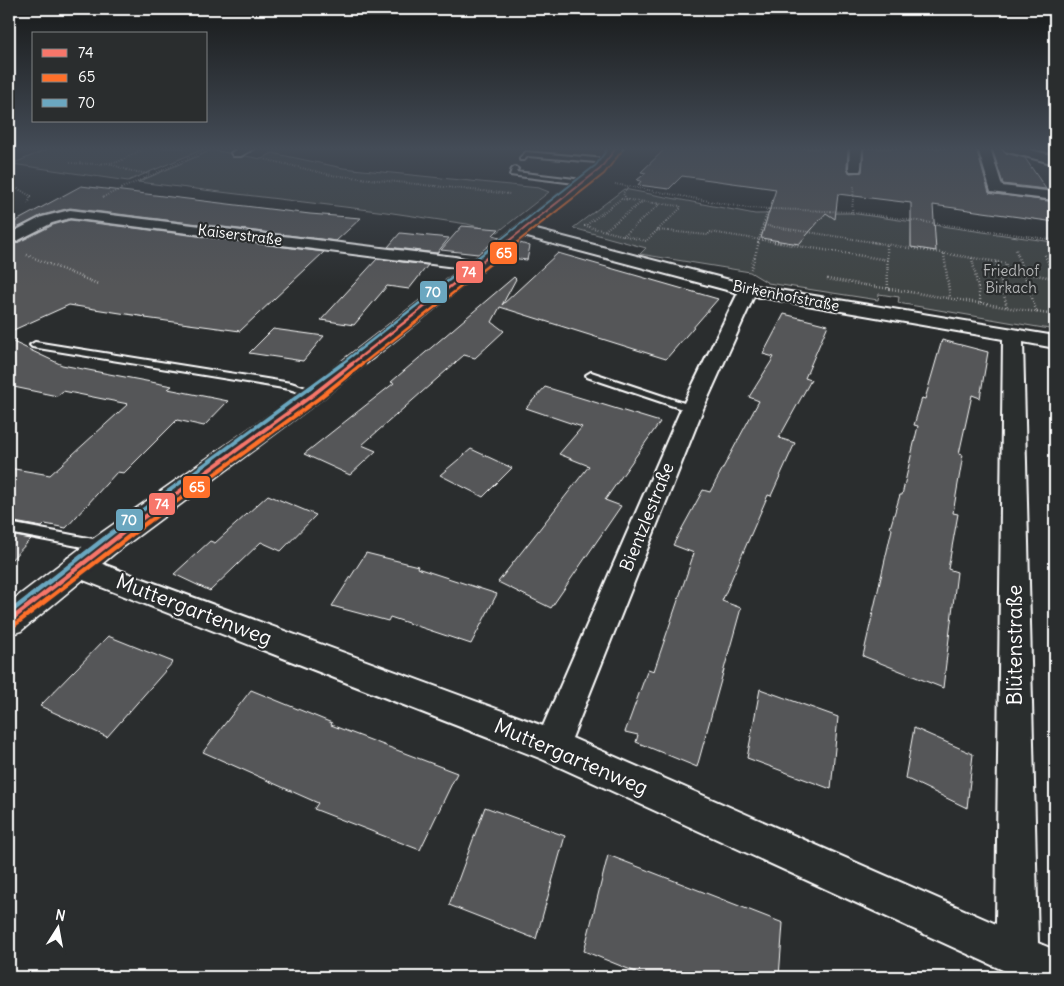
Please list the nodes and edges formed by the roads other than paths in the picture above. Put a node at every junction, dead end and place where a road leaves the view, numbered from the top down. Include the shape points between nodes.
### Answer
1 (560, 194) edge
2 (1038, 194) edge
3 (1055, 196) edge
4 (521, 231) junction
5 (9, 240) edge
6 (476, 267) junction
7 (745, 290) junction
8 (1010, 322) junction
9 (1055, 342) edge
10 (35, 345) dead end
11 (591, 375) dead end
12 (314, 394) junction
13 (692, 408) junction
14 (9, 528) edge
15 (104, 546) junction
16 (78, 566) junction
17 (9, 621) edge
18 (552, 746) junction
19 (1017, 954) junction
20 (1055, 972) edge

1 - 4 street
2 - 3 street
4 - 6 street
4 - 7 street, Birkenhofstraße
5 - 6 street, Kaiserstraße via 47,220 70,214
6 - 12 street
7 - 8 street, Birkenhofstraße via 890,315
7 - 13 street, Bientzlestraße
8 - 9 street, Birkenhofstraße
8 - 19 street, Blütenstraße
10 - 12 lane via 291,386
11 - 13 lane
12 - 15 street
13 - 18 street, Bientzlestraße
14 - 15 lane
15 - 16 street
16 - 17 street
16 - 18 street, Muttergartenweg
18 - 19 street, Muttergartenweg
19 - 20 street, Muttergartenweg

